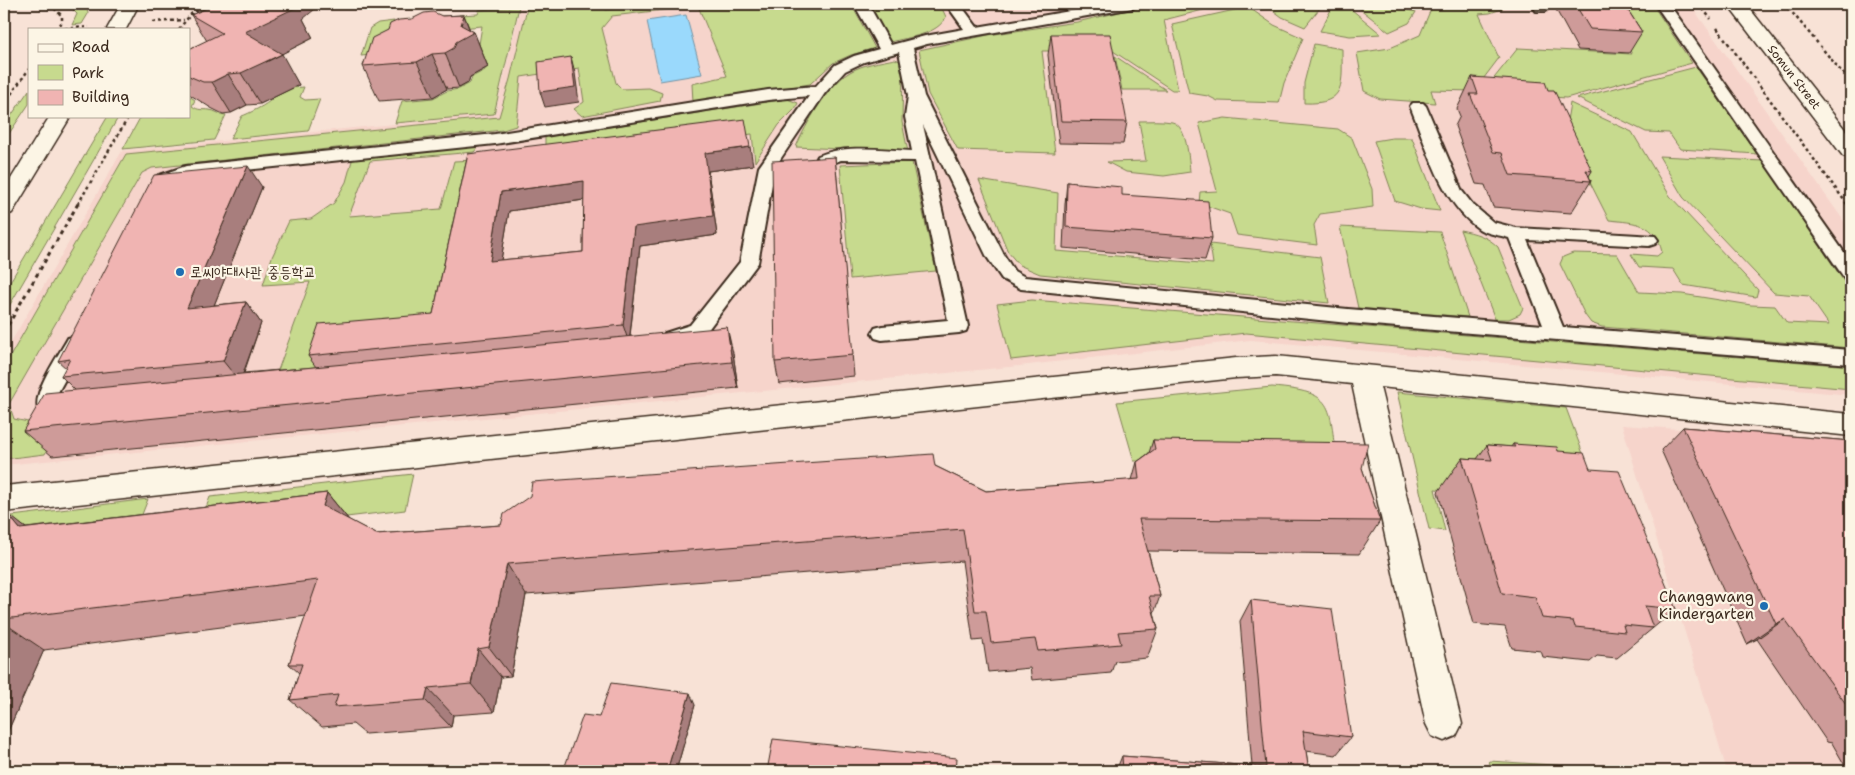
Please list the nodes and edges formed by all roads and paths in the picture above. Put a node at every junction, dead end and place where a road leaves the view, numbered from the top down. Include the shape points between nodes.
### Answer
1 (50, 4) edge
2 (130, 4) edge
3 (208, 4) edge
4 (861, 4) edge
5 (953, 4) edge
6 (1133, 4) edge
7 (1662, 4) edge
8 (1699, 4) edge
9 (1736, 4) edge
10 (1784, 4) edge
11 (1711, 20) dead end
12 (1717, 27) dead end
13 (59, 28) edge
14 (117, 28) edge
15 (180, 28) edge
16 (972, 30) junction
17 (904, 46) junction
18 (887, 50) junction
19 (28, 70) edge
20 (1851, 83) edge
21 (820, 90) junction
22 (916, 96) junction
23 (4, 104) edge
24 (1418, 106) dead end
25 (60, 118) edge
26 (128, 118) edge
27 (1851, 151) edge
28 (921, 156) junction
29 (817, 174) edge
30 (154, 197) edge
31 (4, 208) edge
32 (1851, 209) edge
33 (1516, 234) junction
34 (1649, 240) dead end
35 (1851, 275) edge
36 (84, 325) edge
37 (4, 332) edge
38 (882, 333) dead end
39 (1556, 333) junction
40 (652, 345) edge
41 (1851, 357) edge
42 (1364, 377) junction
43 (74, 408) edge
44 (1851, 425) edge
45 (4, 499) edge
46 (1444, 724) dead end

1 - 13 path via 62,16
2 - 14 street
3 - 15 path via 194,11
4 - 18 lane
5 - 16 lane
6 - 16 lane
7 - 35 lane
8 - 11 path
9 - 27 street, Somun Street
10 - 20 path
12 - 32 path
16 - 17 lane
17 - 18 lane
17 - 22 lane
18 - 21 lane via 859,58 840,68
19 - 23 path
21 - 30 lane via 768,95 495,139 186,171 163,180
21 - 40 lane via 767,167 749,263 697,330
22 - 28 lane via 913,117
22 - 39 lane via 996,257 1008,275 1020,283
24 - 33 lane via 1454,193 1487,226
25 - 31 street
26 - 37 path
28 - 29 lane via 841,154 824,159
28 - 38 lane via 959,326
33 - 34 lane
33 - 39 lane
36 - 43 lane via 47,394 46,406 55,410
39 - 41 lane
42 - 44 street
42 - 45 street via 1276,366 1236,368
42 - 46 street

